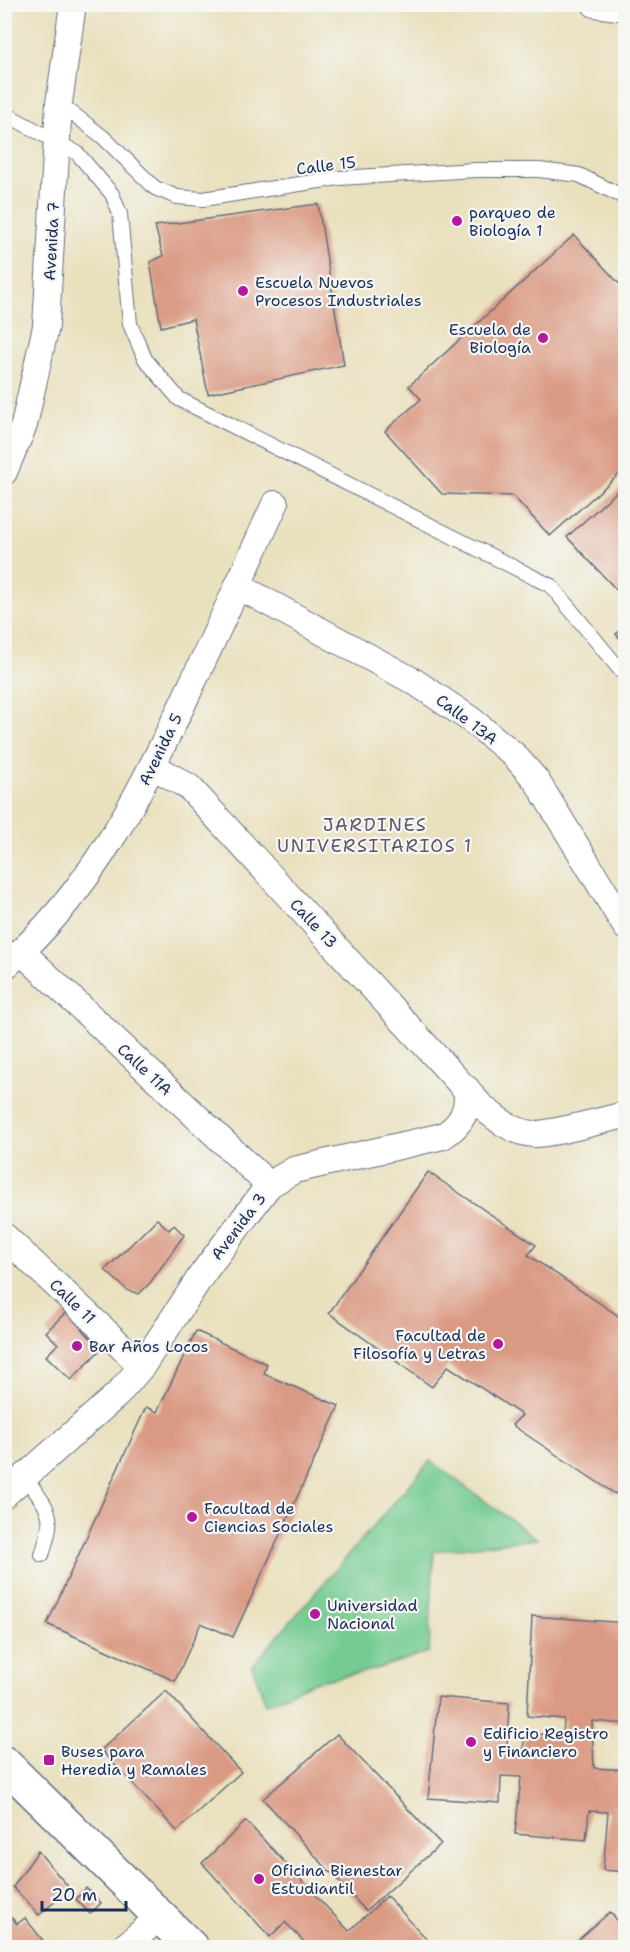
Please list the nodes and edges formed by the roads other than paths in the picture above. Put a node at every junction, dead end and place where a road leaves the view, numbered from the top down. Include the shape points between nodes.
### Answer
1 (73, 4) edge
2 (595, 4) edge
3 (626, 8) edge
4 (59, 103) junction
5 (4, 113) edge
6 (56, 142) junction
7 (626, 198) edge
8 (4, 472) edge
9 (275, 504) dead end
10 (238, 586) junction
11 (626, 677) edge
12 (153, 766) junction
13 (626, 927) edge
14 (13, 960) edge
15 (467, 1089) junction
16 (626, 1115) edge
17 (269, 1185) junction
18 (4, 1236) edge
19 (142, 1366) junction
20 (26, 1476) junction
21 (4, 1495) edge
22 (42, 1555) dead end
23 (4, 1763) edge
24 (161, 1916) junction
25 (123, 1947) edge
26 (192, 1947) edge

1 - 4 street, Avenida 7
2 - 3 street
4 - 6 street, Avenida 7
4 - 7 lane, Calle 15 via 103,137 155,188 177,197 203,199 339,178 539,170 579,175
5 - 6 lane
6 - 8 street, Avenida 7 via 46,326 24,425
6 - 11 lane via 77,153 112,194 120,214 130,324 145,359 179,399 551,586
9 - 10 street, Avenida 5
10 - 12 street, Avenida 5
10 - 13 street, Calle 13A via 415,682 513,754 536,780
12 - 14 street, Avenida 5 via 121,825 74,896
12 - 15 street, Calle 13 via 189,787
14 - 17 street, Calle 11A
15 - 16 street via 498,1120 534,1134
15 - 17 street, Avenida 3 via 464,1116 456,1128 443,1136 294,1170
17 - 19 street, Avenida 3 via 202,1273
18 - 19 street, Calle 11
19 - 20 street, Avenida 3 via 118,1394
20 - 21 street, Avenida 3
20 - 22 lane via 50,1516
23 - 24 main road
24 - 25 street
24 - 26 main road

